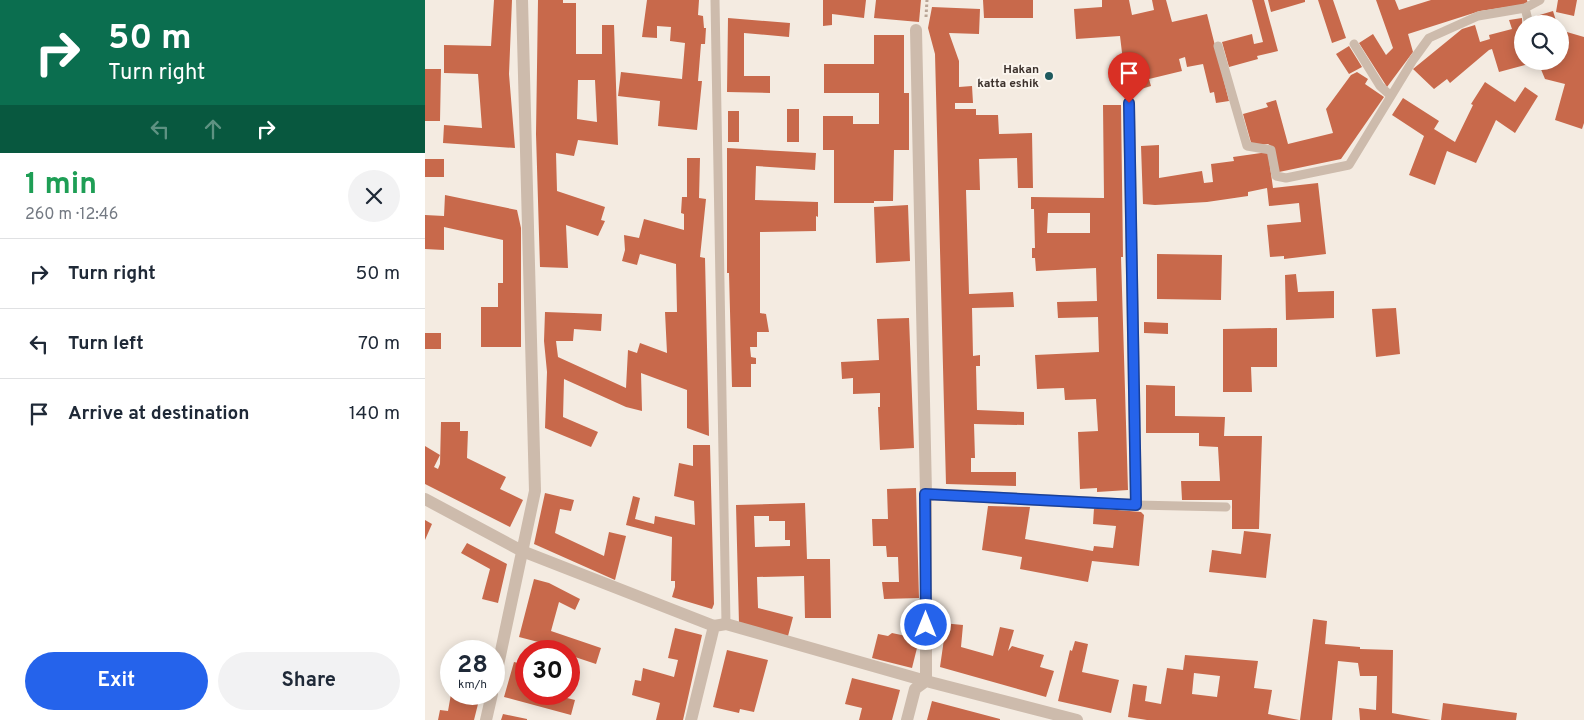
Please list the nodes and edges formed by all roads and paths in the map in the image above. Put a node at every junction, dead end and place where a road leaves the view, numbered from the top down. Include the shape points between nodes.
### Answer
1 (522, 0) edge
2 (715, 0) edge
3 (1540, 0) edge
4 (1525, 8) junction
5 (1527, 15) edge
6 (916, 30) dead end
7 (1354, 44) dead end
8 (1218, 46) dead end
9 (1391, 96) junction
10 (1129, 103) dead end
11 (925, 494) junction
12 (425, 499) edge
13 (1136, 505) junction
14 (1226, 507) dead end
15 (522, 551) junction
16 (720, 625) junction
17 (503, 640) edge
18 (926, 681) junction
19 (489, 705) edge
20 (486, 720) edge
21 (691, 720) edge
22 (907, 720) edge
23 (1077, 720) edge

1 - 15 street via 535,491
2 - 16 lane
3 - 4 lane
4 - 5 lane
4 - 9 lane via 1478,16 1429,38
6 - 11 street
7 - 9 lane via 1380,86
8 - 9 lane via 1247,146 1271,150 1279,178 1349,164
10 - 13 street
11 - 13 street
11 - 18 street
12 - 15 street
13 - 14 lane
15 - 16 street
15 - 17 street
16 - 18 street
16 - 21 street
18 - 22 street via 915,690
18 - 23 street
19 - 20 street

